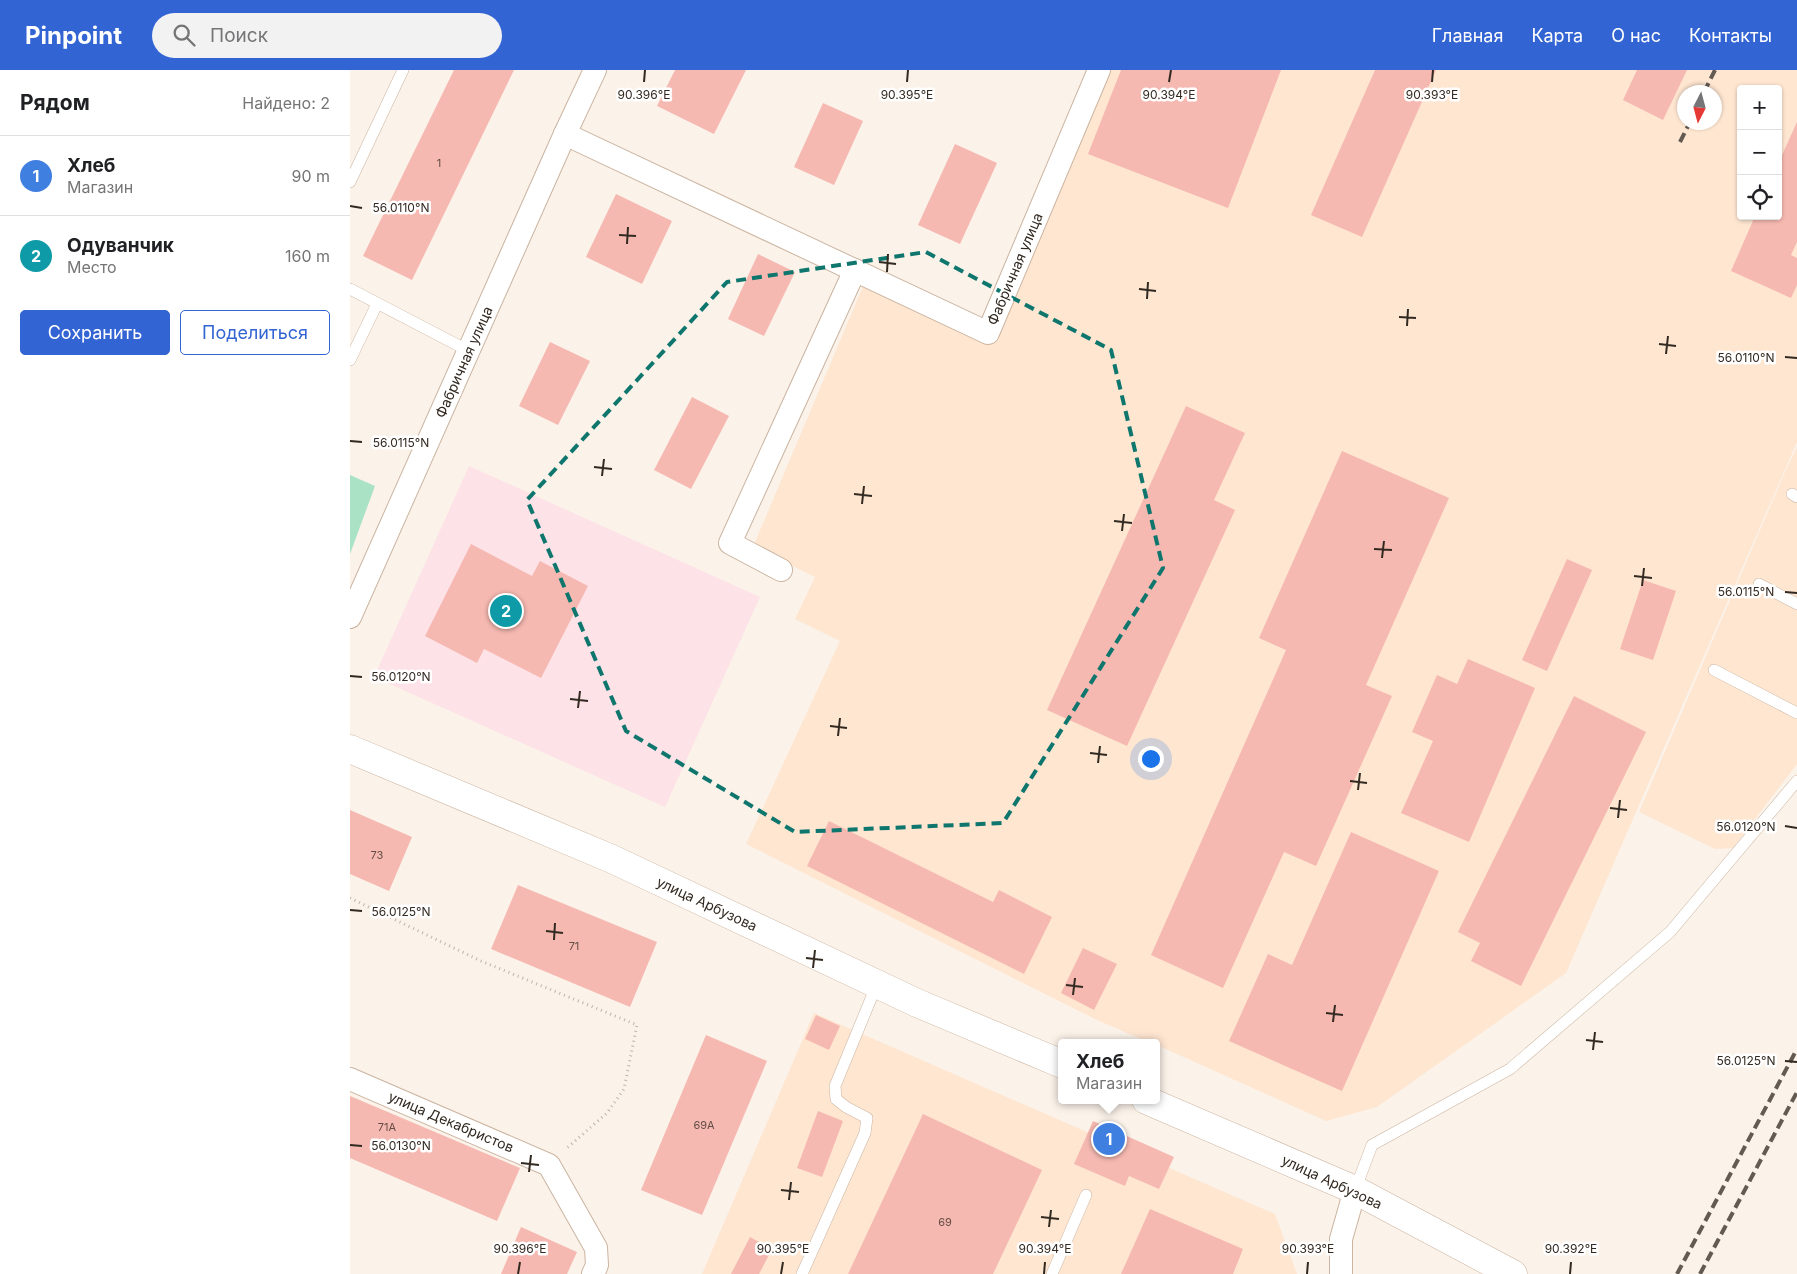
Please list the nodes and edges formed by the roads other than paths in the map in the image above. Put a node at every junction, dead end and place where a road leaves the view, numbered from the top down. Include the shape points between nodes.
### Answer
1 (403, 70) edge
2 (595, 70) edge
3 (1099, 70) edge
4 (565, 134) junction
5 (350, 182) edge
6 (856, 270) junction
7 (350, 289) edge
8 (377, 304) junction
9 (468, 351) junction
10 (350, 360) edge
11 (781, 570) dead end
12 (1759, 584) dead end
13 (1797, 604) edge
14 (350, 617) edge
15 (1714, 670) dead end
16 (1797, 713) edge
17 (350, 749) edge
18 (1797, 781) edge
19 (877, 984) junction
20 (1058, 1062) edge
21 (350, 1079) edge
22 (1155, 1104) edge
23 (1355, 1190) junction
24 (1086, 1195) dead end
25 (593, 1274) edge
26 (802, 1274) edge
27 (1052, 1274) edge
28 (1341, 1274) edge
29 (1513, 1274) edge

1 - 5 lane
2 - 4 street, Фабричная улица
3 - 6 street, Фабричная улица via 988,333
4 - 6 street, Фабричная улица
4 - 9 street, Фабричная улица
6 - 11 street via 730,543
7 - 8 lane
8 - 9 lane
8 - 10 lane
9 - 14 street, Фабричная улица
12 - 13 lane
15 - 16 lane
17 - 19 street, улица Арбузова via 612,859
18 - 23 lane via 1670,932 1510,1069 1372,1145
19 - 20 street, улица Арбузова
19 - 26 lane via 835,1086 836,1099 866,1118 865,1133
21 - 25 street, улица Декабристов via 549,1165 596,1248 597,1264
22 - 23 street, улица Арбузова
23 - 28 street via 1341,1239
23 - 29 street, улица Арбузова
24 - 27 lane

